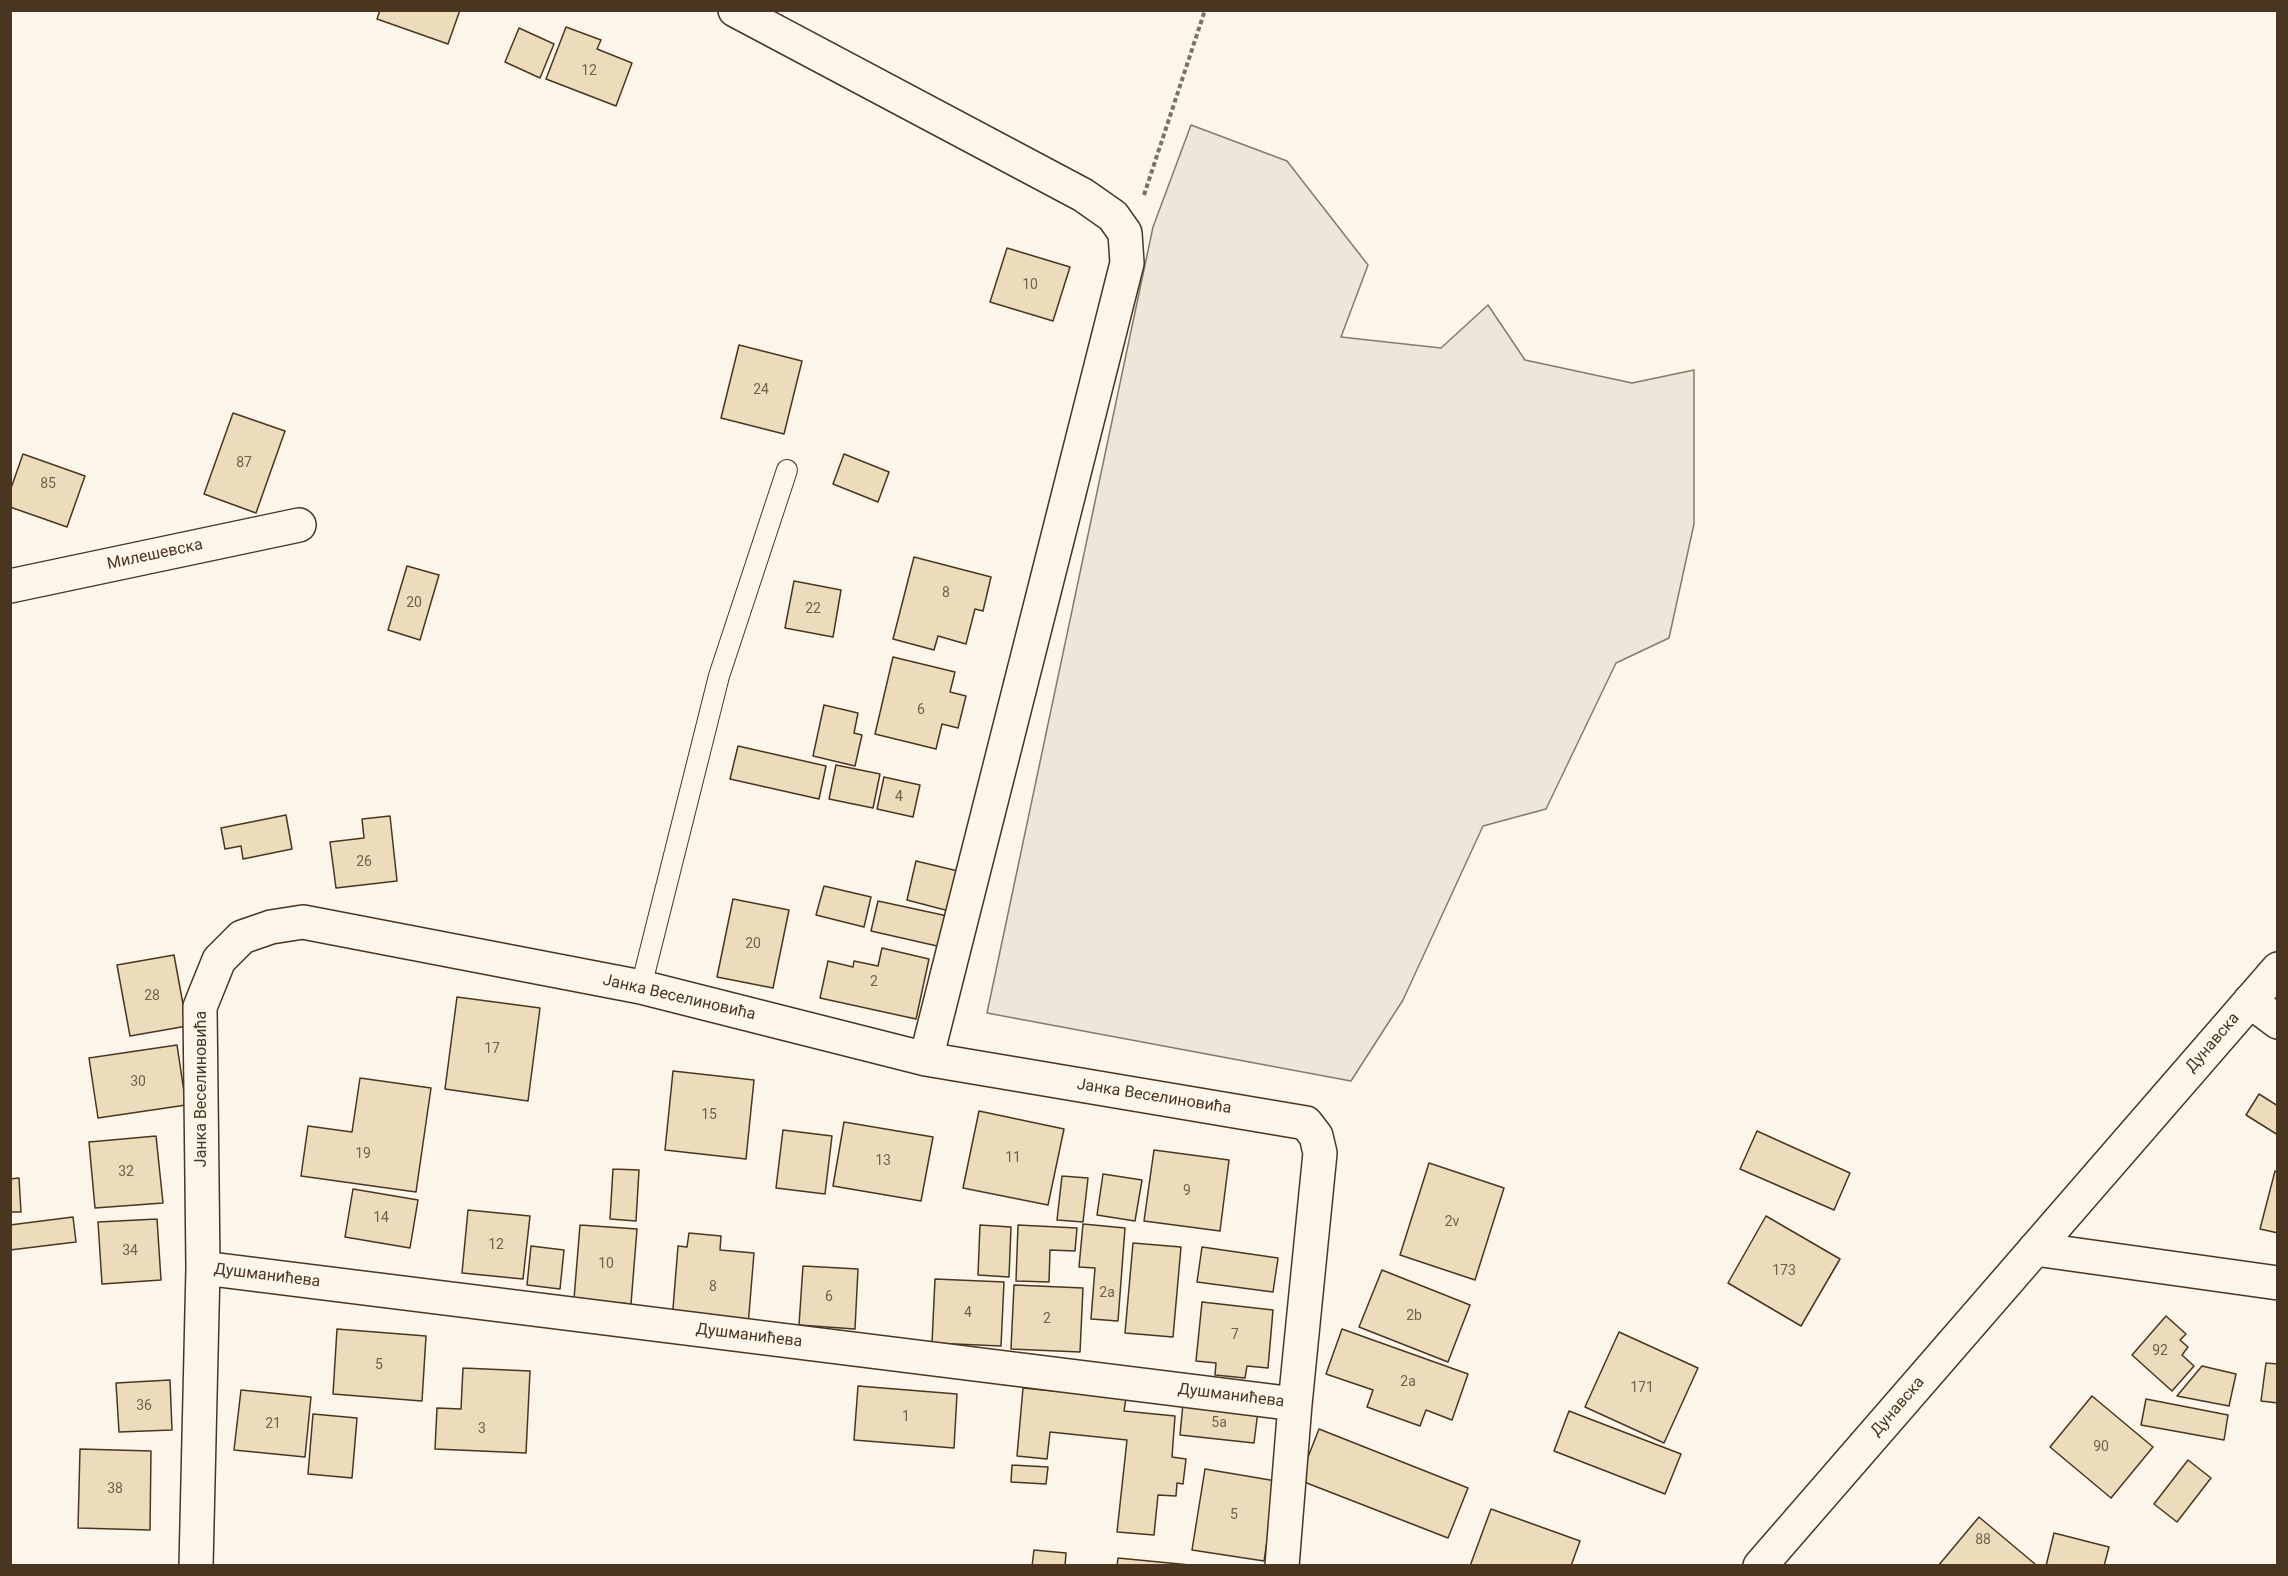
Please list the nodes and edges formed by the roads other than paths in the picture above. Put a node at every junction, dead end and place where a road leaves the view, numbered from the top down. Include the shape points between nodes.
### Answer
1 (735, 10) edge
2 (787, 470) dead end
3 (299, 525) dead end
4 (10, 586) edge
5 (2277, 969) edge
6 (641, 987) junction
7 (2250, 1001) junction
8 (2277, 1022) edge
9 (926, 1059) junction
10 (2035, 1249) junction
11 (203, 1268) junction
12 (2277, 1283) edge
13 (1295, 1404) junction
14 (196, 1566) edge
15 (1282, 1566) edge
16 (1760, 1566) edge

1 - 9 street via 1083,195 1113,216 1125,233 1127,263
2 - 6 lane via 719,676
3 - 4 street, Милешевска
5 - 7 street, Дунавска
6 - 9 street, Јанка Веселиновића
6 - 11 street, Јанка Веселиновића via 303,922 242,937 219,960 200,1006
7 - 8 street, Дунавска
7 - 10 street, Дунавска
9 - 13 street, Јанка Веселиновића via 1306,1123 1316,1136 1320,1152
10 - 12 street
10 - 16 street, Дунавска
11 - 13 street, Душманићева
11 - 14 street, Јанка Веселиновића
13 - 15 street, Јанка Веселиновића

